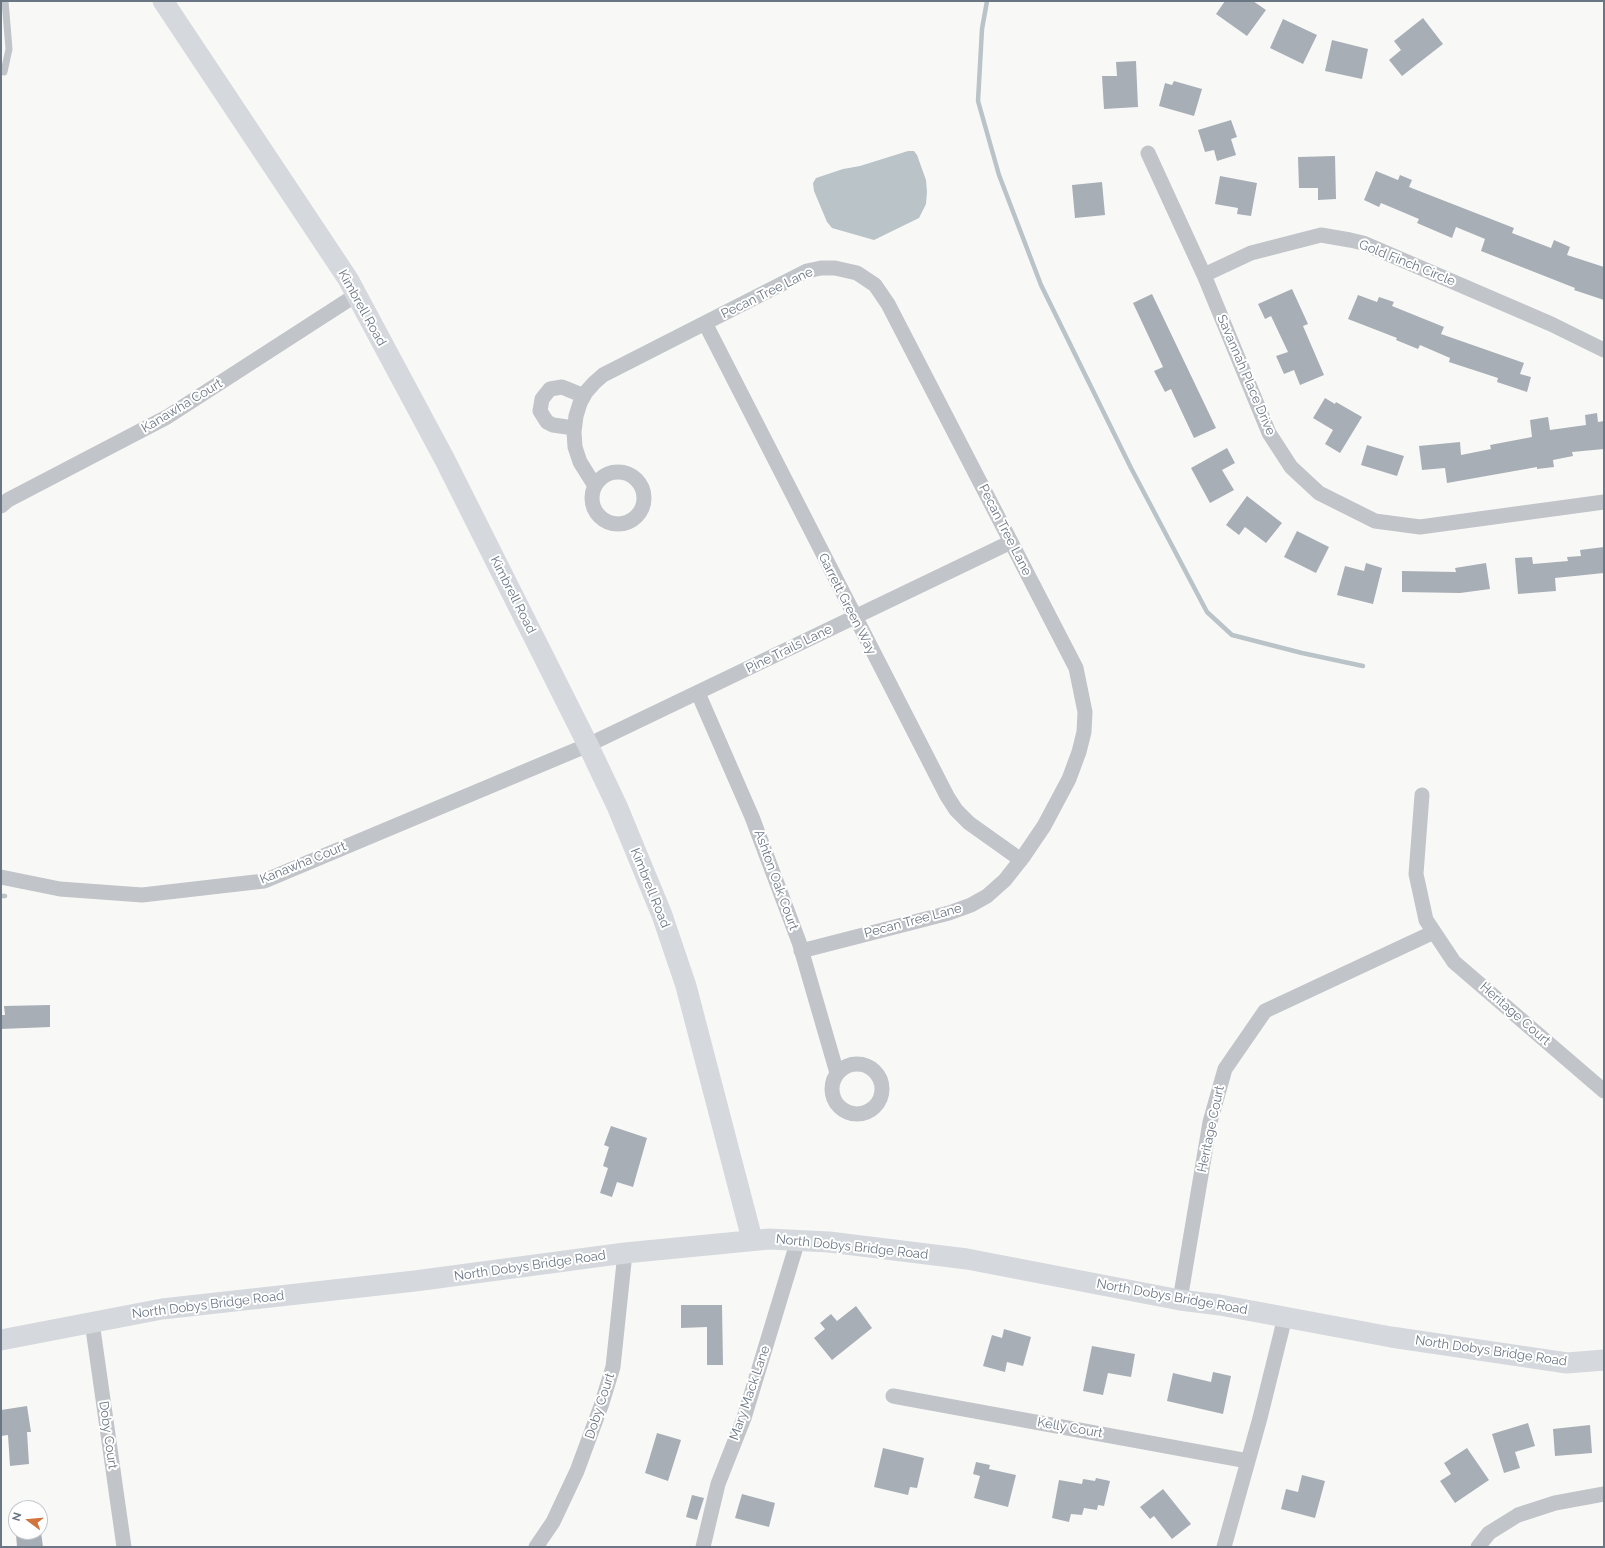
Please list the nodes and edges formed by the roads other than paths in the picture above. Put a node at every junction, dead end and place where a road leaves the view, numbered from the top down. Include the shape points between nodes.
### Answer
1 (5, 1) edge
2 (168, 2) edge
3 (4, 72) dead end
4 (1148, 152) dead end
5 (1204, 275) junction
6 (356, 295) junction
7 (705, 323) junction
8 (1604, 350) edge
9 (584, 396) junction
10 (574, 428) junction
11 (596, 486) dead end
12 (1604, 502) edge
13 (1, 506) edge
14 (1011, 542) junction
15 (854, 618) junction
16 (698, 693) junction
17 (588, 745) junction
18 (1422, 795) dead end
19 (1021, 860) junction
20 (1, 877) edge
21 (1434, 932) junction
22 (802, 951) junction
23 (837, 1073) dead end
24 (1604, 1090) edge
25 (752, 1239) junction
26 (798, 1240) junction
27 (625, 1253) junction
28 (1180, 1300) junction
29 (1285, 1317) junction
30 (92, 1322) junction
31 (1, 1340) edge
32 (1604, 1360) edge
33 (893, 1396) dead end
34 (1248, 1461) junction
35 (1604, 1494) edge
36 (124, 1547) edge
37 (536, 1547) edge
38 (703, 1547) edge
39 (1224, 1547) edge
40 (1478, 1547) edge

1 - 3 lane via 9,49
2 - 6 street, Kimbrell Road
4 - 5 street, Savannah Place Drive
5 - 8 street, Gold Finch Circle via 1252,253 1321,235 1356,242 1551,324
5 - 12 street, Savannah Place Drive via 1269,433 1291,467 1319,493 1375,521 1420,527
6 - 13 street, Kanawha Court via 167,417
6 - 17 street, Kimbrell Road via 445,460
7 - 9 street, Pecan Tree Lane via 603,375
7 - 14 street, Pecan Tree Lane via 808,271 821,268 846,269 866,278 882,292
7 - 15 street, Garrett Green Way
9 - 10 street, Pecan Tree Lane
9 - 10 street via 568,388 556,387 550,389 542,399 540,411 543,417 553,426
10 - 11 street, Pecan Tree Lane via 575,447 580,462
14 - 15 street, Pine Trails Lane
14 - 19 street, Pecan Tree Lane via 1076,668 1085,712 1084,732 1069,778 1044,826
15 - 16 street, Pine Trails Lane
15 - 19 street, Garrett Green Way via 953,806 974,827
16 - 17 street, Pine Trails Lane
16 - 22 street, Ashton Oak Court via 752,817
17 - 20 street, Kanawha Court via 264,881 142,895 60,889
17 - 25 street, Kimbrell Road via 617,806 662,915 686,986
18 - 21 street, Heritage Court via 1416,874 1426,920
19 - 22 street, Pecan Tree Lane via 1005,880 987,896 970,905 949,913
21 - 24 street, Heritage Court via 1454,962
21 - 28 street, Heritage Court via 1265,1011 1225,1069 1210,1122
22 - 23 street, Ashton Oak Court
25 - 26 street, North Dobys Bridge Road
25 - 27 street, North Dobys Bridge Road
26 - 28 street, North Dobys Bridge Road via 967,1259
26 - 38 street, Mary Mack Lane via 744,1418 718,1484
27 - 30 street, North Dobys Bridge Road via 415,1281 162,1309
27 - 37 street, Doby Court via 613,1367 576,1471 553,1522
28 - 29 street, North Dobys Bridge Road
29 - 32 street, North Dobys Bridge Road via 1391,1337 1567,1363
29 - 34 street
30 - 31 street, North Dobys Bridge Road
30 - 36 street, Doby Court
33 - 34 street, Kelly Court
34 - 39 street
35 - 40 street via 1518,1515 1489,1533

